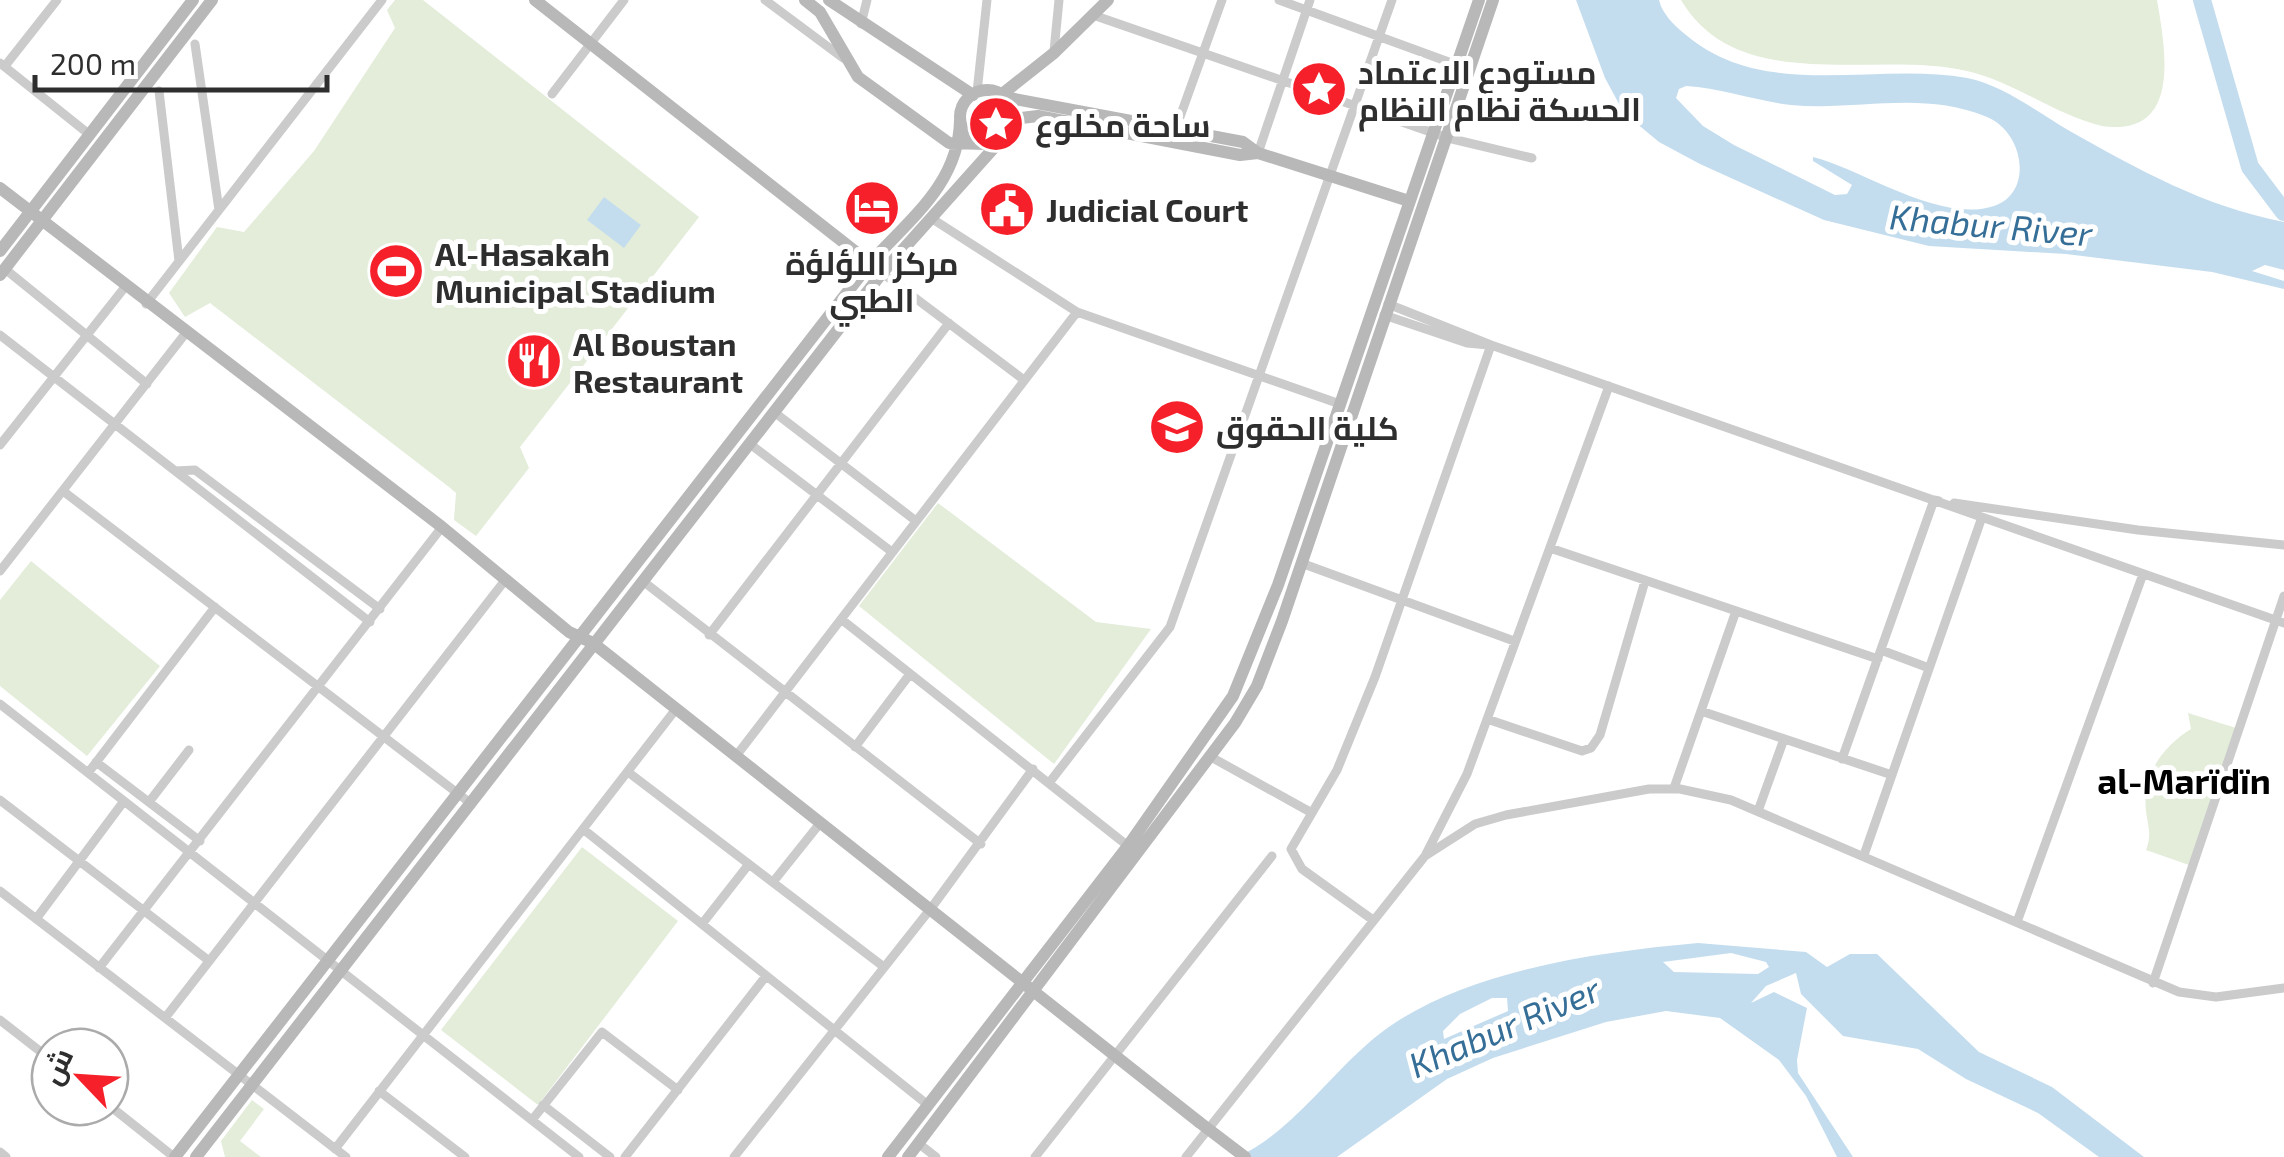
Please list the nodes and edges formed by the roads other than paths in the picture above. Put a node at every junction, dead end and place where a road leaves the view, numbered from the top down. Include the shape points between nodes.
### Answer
1 (57, 0) edge
2 (193, 0) edge
3 (212, 0) edge
4 (382, 0) edge
5 (535, 0) edge
6 (624, 0) edge
7 (766, 0) edge
8 (806, 0) edge
9 (829, 0) edge
10 (867, 0) edge
11 (987, 0) edge
12 (1059, 0) edge
13 (1108, 0) edge
14 (1222, 0) edge
15 (1279, 0) edge
16 (1392, 0) edge
17 (1479, 0) edge
18 (1493, 0) edge
19 (1309, 5) edge
20 (1093, 15) junction
21 (861, 24) junction
22 (1380, 34) junction
23 (592, 43) junction
24 (195, 44) dead end
25 (1054, 53) junction
26 (1202, 53) junction
27 (845, 60) junction
28 (2, 65) edge
29 (1457, 65) junction
30 (1283, 80) junction
31 (159, 90) dead end
32 (552, 94) dead end
33 (975, 94) junction
34 (1003, 96) junction
35 (1356, 106) junction
36 (1013, 119) junction
37 (960, 120) junction
38 (1176, 128) junction
39 (1434, 133) junction
40 (90, 135) junction
41 (1448, 138) junction
42 (943, 140) junction
43 (993, 142) junction
44 (960, 145) junction
45 (1258, 153) junction
46 (1532, 158) dead end
47 (1332, 176) junction
48 (942, 182) junction
49 (0, 188) edge
50 (1410, 201) junction
51 (219, 210) junction
52 (36, 215) junction
53 (932, 218) junction
54 (0, 252) edge
55 (180, 261) junction
56 (876, 268) junction
57 (2, 272) edge
58 (125, 287) junction
59 (146, 304) junction
60 (1374, 306) junction
61 (1390, 311) junction
62 (1076, 312) junction
63 (949, 324) junction
64 (86, 334) junction
65 (184, 334) junction
66 (0, 336) edge
67 (1492, 345) junction
68 (1260, 376) junction
69 (52, 379) junction
70 (1024, 380) junction
71 (147, 384) junction
72 (1609, 386) junction
73 (1340, 404) junction
74 (774, 412) junction
75 (115, 426) junction
76 (750, 444) junction
77 (0, 445) edge
78 (841, 464) junction
79 (174, 470) junction
80 (63, 491) junction
81 (817, 495) junction
82 (1934, 500) junction
83 (1982, 518) junction
84 (916, 522) junction
85 (442, 527) junction
86 (2284, 544) edge
87 (1550, 548) junction
88 (892, 552) junction
89 (1301, 564) junction
90 (0, 571) edge
91 (2143, 574) junction
92 (506, 579) junction
93 (1645, 581) junction
94 (644, 582) junction
95 (2284, 596) edge
96 (1403, 600) junction
97 (215, 608) junction
98 (380, 609) junction
99 (1736, 612) junction
100 (841, 620) junction
101 (370, 622) junction
102 (2280, 622) edge
103 (709, 634) junction
104 (586, 640) junction
105 (1514, 641) junction
106 (1880, 654) junction
107 (1929, 668) junction
108 (910, 674) junction
109 (320, 688) junction
110 (784, 693) junction
111 (0, 704) edge
112 (676, 710) junction
113 (1701, 711) junction
114 (1487, 719) junction
115 (383, 736) junction
116 (1784, 739) junction
117 (855, 748) junction
118 (189, 750) dead end
119 (736, 756) junction
120 (1210, 757) junction
121 (1842, 759) junction
122 (96, 762) junction
123 (1033, 769) junction
124 (628, 772) junction
125 (88, 773) junction
126 (1892, 776) junction
127 (1049, 783) junction
128 (1674, 788) junction
129 (463, 797) junction
130 (0, 800) edge
131 (124, 801) junction
132 (149, 802) junction
133 (1758, 811) junction
134 (1312, 813) junction
135 (821, 822) junction
136 (583, 830) junction
137 (200, 840) junction
138 (981, 844) junction
139 (1133, 851) junction
140 (190, 853) junction
141 (1864, 855) junction
142 (1272, 856) dead end
143 (1425, 856) junction
144 (78, 860) junction
145 (749, 864) junction
146 (772, 882) junction
147 (0, 891) edge
148 (252, 902) junction
149 (932, 908) junction
150 (144, 911) junction
151 (36, 919) junction
152 (1373, 920) junction
153 (2017, 922) junction
154 (702, 924) junction
155 (208, 960) junction
156 (334, 965) junction
157 (884, 967) junction
158 (100, 968) junction
159 (766, 976) junction
160 (1024, 982) junction
161 (2153, 982) junction
162 (2284, 988) edge
163 (1037, 991) junction
164 (164, 1018) junction
165 (0, 1020) edge
166 (833, 1029) junction
167 (423, 1035) junction
168 (30, 1043) edge
169 (1116, 1054) junction
170 (244, 1080) junction
171 (678, 1090) junction
172 (379, 1091) junction
173 (544, 1105) junction
174 (928, 1105) junction
175 (532, 1120) junction
176 (130, 1122) edge
177 (918, 1143) junction
178 (335, 1149) junction
179 (0, 1152) edge
180 (6, 1157) edge
181 (175, 1157) edge
182 (196, 1157) edge
183 (346, 1157) edge
184 (465, 1157) edge
185 (579, 1157) edge
186 (610, 1157) edge
187 (625, 1157) edge
188 (734, 1157) edge
189 (888, 1157) edge
190 (908, 1157) edge
191 (936, 1157) edge
192 (1035, 1157) edge
193 (1186, 1157) edge
194 (1245, 1157) edge

1 - 28 street
2 - 40 street
3 - 52 street
4 - 51 street
5 - 23 street
6 - 23 street
7 - 27 street
8 - 27 street via 820,12
9 - 21 street
10 - 21 street
11 - 33 street
12 - 25 street
13 - 20 street
14 - 26 street
15 - 19 street
16 - 22 street
17 - 29 street
18 - 41 street
19 - 22 street
19 - 30 street
20 - 25 street
20 - 26 street
21 - 33 street
22 - 29 street
22 - 35 street
23 - 32 street
23 - 56 street
24 - 51 street
25 - 34 street
26 - 30 street
26 - 38 street
27 - 42 street
28 - 40 street
29 - 39 street
30 - 35 street
30 - 45 street
31 - 55 street
33 - 34 street
33 - 37 street
34 - 36 street
34 - 38 street
35 - 39 street
35 - 47 street
36 - 43 street
36 - 45 street via 1038,116
37 - 43 street via 969,138
37 - 44 street
38 - 45 street via 1243,142
39 - 41 street
39 - 50 street
40 - 52 street
41 - 46 street
41 - 61 street
42 - 44 street
42 - 48 street
43 - 44 street
43 - 53 street
44 - 48 street
45 - 47 street
47 - 50 street
47 - 68 street
48 - 56 street
49 - 52 street
50 - 60 street
51 - 55 street
52 - 54 street
52 - 57 street
52 - 58 street
53 - 56 street
53 - 62 street
55 - 59 street
56 - 63 street
56 - 74 street
56 - 104 street
57 - 64 street
58 - 59 street
58 - 64 street
59 - 65 street
60 - 61 street
60 - 73 street
61 - 67 street via 1467,343
61 - 89 street
62 - 68 street
62 - 70 street
63 - 70 street
63 - 78 street
64 - 69 street
64 - 71 street
65 - 71 street
65 - 85 street
66 - 69 street
67 - 72 street
67 - 96 street
68 - 73 street
68 - 127 street via 1170,627
69 - 75 street
69 - 77 street
70 - 84 street
71 - 75 street
72 - 82 street
72 - 87 street
73 - 139 street via 1244,673
74 - 76 street
74 - 78 street
75 - 79 street
75 - 80 street
76 - 81 street
76 - 94 street
78 - 81 street
78 - 84 street
79 - 98 street via 195,470
79 - 101 street
80 - 90 street
80 - 97 street
81 - 88 street
81 - 103 street
82 - 83 street
82 - 86 street
82 - 106 street
83 - 91 street
83 - 107 street
84 - 88 street
85 - 92 street
85 - 98 street
87 - 93 street
87 - 105 street
88 - 100 street
89 - 96 street
89 - 120 street via 1257,686
91 - 102 street
91 - 153 street
92 - 104 street
92 - 115 street
93 - 99 street
93 - 114 street via 1592,748 1582,751
94 - 103 street
94 - 104 street
95 - 102 street
96 - 105 street
96 - 134 street via 1342,758
97 - 109 street
97 - 122 street
98 - 101 street
99 - 106 street
99 - 113 street
100 - 108 street
100 - 110 street
101 - 109 street
102 - 161 street
103 - 110 street
104 - 112 street
104 - 129 street
105 - 114 street
106 - 107 street
106 - 121 street
107 - 126 street
108 - 117 street
108 - 123 street
109 - 115 street
109 - 137 street
110 - 117 street
110 - 119 street
111 - 125 street
112 - 119 street
112 - 124 street
113 - 116 street
113 - 128 street
114 - 143 street
115 - 129 street
115 - 148 street
116 - 121 street
116 - 133 street
117 - 138 street
118 - 132 street
119 - 135 street
120 - 134 street
120 - 139 street
121 - 126 street
122 - 125 street
122 - 132 street
123 - 127 street
123 - 138 street
124 - 136 street
124 - 145 street
125 - 131 street
126 - 141 street
127 - 139 street
128 - 133 street
128 - 143 street via 1490,819
129 - 156 street
130 - 144 street
131 - 140 street
131 - 144 street
132 - 137 street
133 - 141 street
134 - 152 street via 1294,840 1294,858
135 - 146 street
135 - 149 street
136 - 154 street
136 - 167 street
137 - 140 street
138 - 149 street
139 - 160 street
139 - 163 street
140 - 148 street
140 - 150 street
141 - 153 street
142 - 169 street
143 - 152 street
144 - 150 street
144 - 151 street
145 - 146 street
145 - 154 street
146 - 157 street
147 - 151 street
148 - 155 street
148 - 156 street
149 - 157 street
149 - 160 street
150 - 155 street
150 - 158 street
151 - 158 street
152 - 193 street
153 - 161 street
154 - 159 street
155 - 164 street
156 - 167 street
156 - 170 street
157 - 166 street
158 - 164 street
159 - 166 street
159 - 171 street
160 - 163 street
160 - 174 street
161 - 162 street via 2216,997
163 - 169 street
163 - 177 street
164 - 170 street
165 - 168 street
166 - 174 street
166 - 188 street
167 - 172 street
167 - 175 street
169 - 192 street
169 - 194 street, bridge
170 - 178 street
170 - 181 street
170 - 182 street
171 - 173 street via 602,1032
171 - 187 street
172 - 178 street
172 - 184 street
173 - 175 street
173 - 186 street
174 - 189 street
175 - 185 street
176 - 181 street
177 - 190 street
177 - 191 street
178 - 183 street
179 - 180 street

